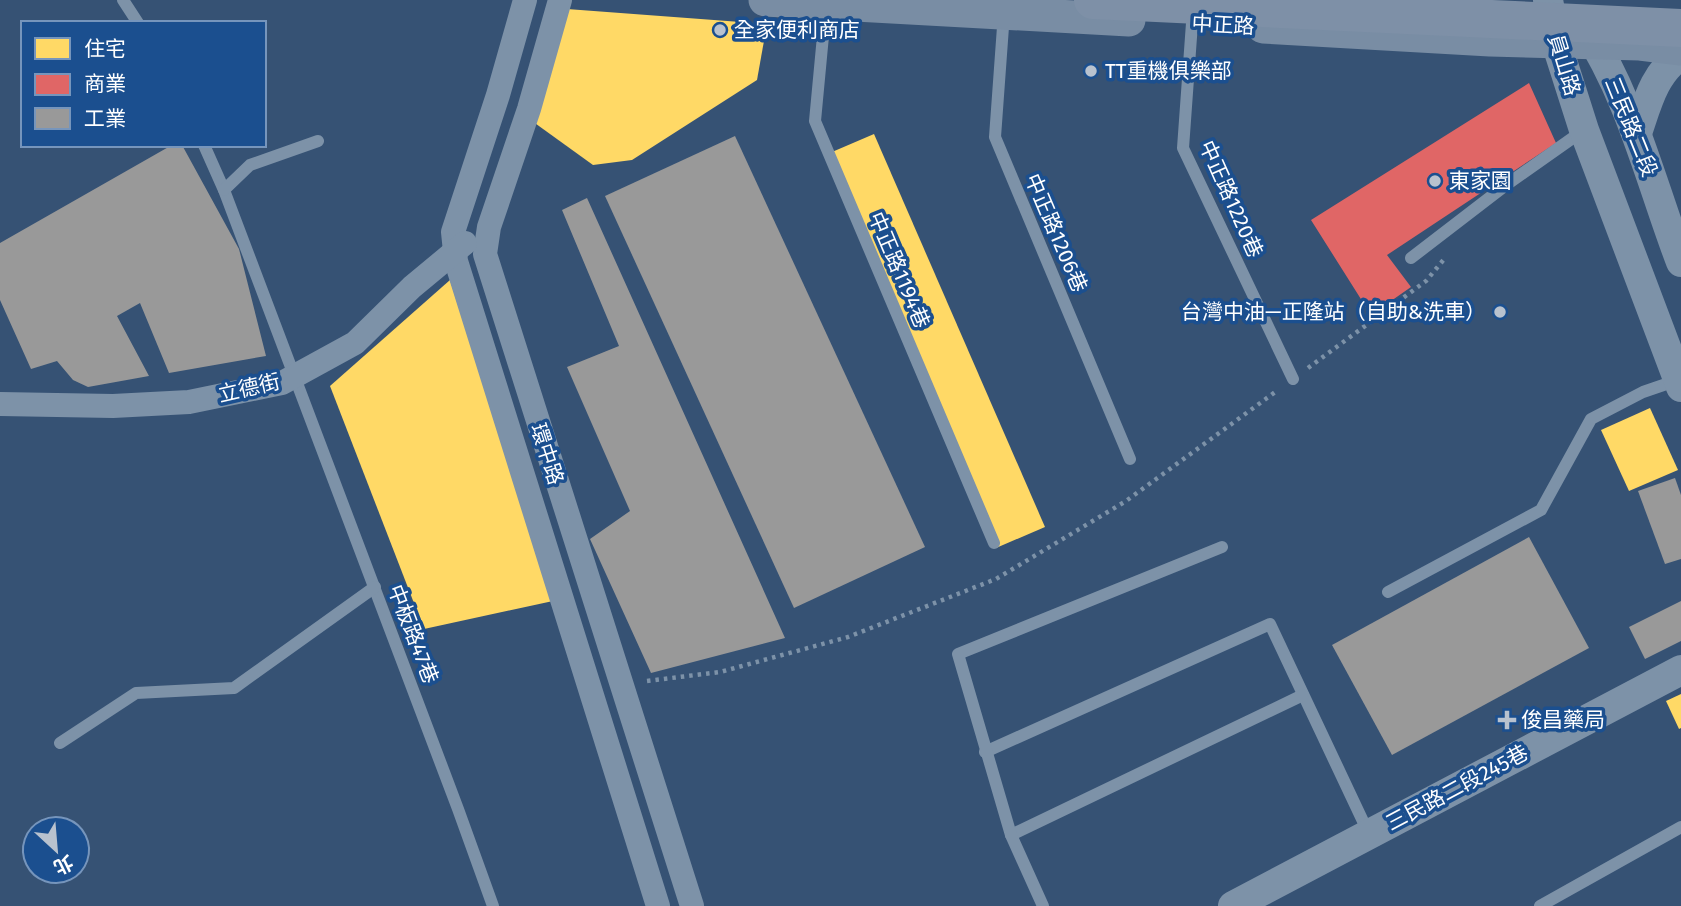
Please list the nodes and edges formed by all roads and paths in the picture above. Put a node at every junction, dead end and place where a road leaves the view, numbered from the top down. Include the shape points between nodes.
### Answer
1 (123, 0) edge
2 (525, 0) edge
3 (560, 0) edge
4 (765, 0) edge
5 (1093, 0) edge
6 (1548, 0) edge
7 (1567, 0) edge
8 (826, 3) junction
9 (1004, 13) junction
10 (137, 21) edge
11 (1192, 23) junction
12 (1681, 27) edge
13 (1556, 42) junction
14 (1596, 44) junction
15 (1681, 48) edge
16 (1681, 55) edge
17 (1584, 130) junction
18 (1637, 133) junction
19 (318, 141) dead end
20 (205, 147) edge
21 (224, 190) junction
22 (489, 227) junction
23 (455, 249) junction
24 (1453, 249) dead end
25 (1680, 253) edge
26 (1411, 258) dead end
27 (295, 376) junction
28 (1293, 379) junction
29 (1680, 383) edge
30 (0, 404) edge
31 (1130, 459) dead end
32 (993, 543) dead end
33 (1222, 547) dead end
34 (375, 587) junction
35 (1388, 592) dead end
36 (1681, 670) edge
37 (621, 684) junction
38 (1303, 695) junction
39 (60, 743) dead end
40 (985, 752) junction
41 (1681, 827) edge
42 (1369, 834) junction
43 (1011, 835) junction
44 (493, 906) edge
45 (658, 906) edge
46 (692, 906) edge
47 (1043, 906) edge
48 (1233, 906) edge
49 (1540, 906) edge

1 - 10 lane
2 - 23 street, 環中路 via 453,232
3 - 22 street, 環中路 via 530,109
4 - 8 main road, 中正路
5 - 12 highway, bridge
6 - 13 street, 員山路
7 - 14 street, 三民路二段
8 - 9 main road, 中正路
8 - 32 lane, 中正路1194巷 via 815,121
9 - 11 main road, 中正路
9 - 31 lane, 中正路1206巷 via 995,137
11 - 13 main road, 中正路
11 - 28 lane, 中正路1220巷 via 1183,148
13 - 14 main road, 中正路
13 - 17 street, 員山路
14 - 15 main road, 中正路
14 - 18 street, 三民路二段
16 - 18 street via 1663,69
17 - 26 lane
17 - 29 street
18 - 25 street, 三民路二段
19 - 21 lane via 250,165
20 - 21 lane, 中板路47巷
21 - 27 lane, 中板路47巷
22 - 23 street, 立德街
22 - 37 street, 環中路 via 485,254 494,286
23 - 27 street, 立德街 via 355,343
23 - 45 street, 環中路
24 - 28 path via 1426,281
27 - 30 street, 立德街 via 282,383 189,402
27 - 34 lane, 中板路47巷
28 - 37 path via 1126,501 996,579 835,640 720,672
29 - 35 lane via 1643,392 1591,419 1541,510
33 - 40 lane via 958,654
34 - 39 lane via 234,688 136,693
34 - 44 lane, 中板路47巷
36 - 42 street, 三民路二段245巷
37 - 46 street, 環中路
38 - 40 lane via 1270,624
38 - 42 lane
38 - 43 lane
40 - 43 lane
41 - 49 lane
42 - 48 street, 三民路二段245巷
43 - 47 lane

